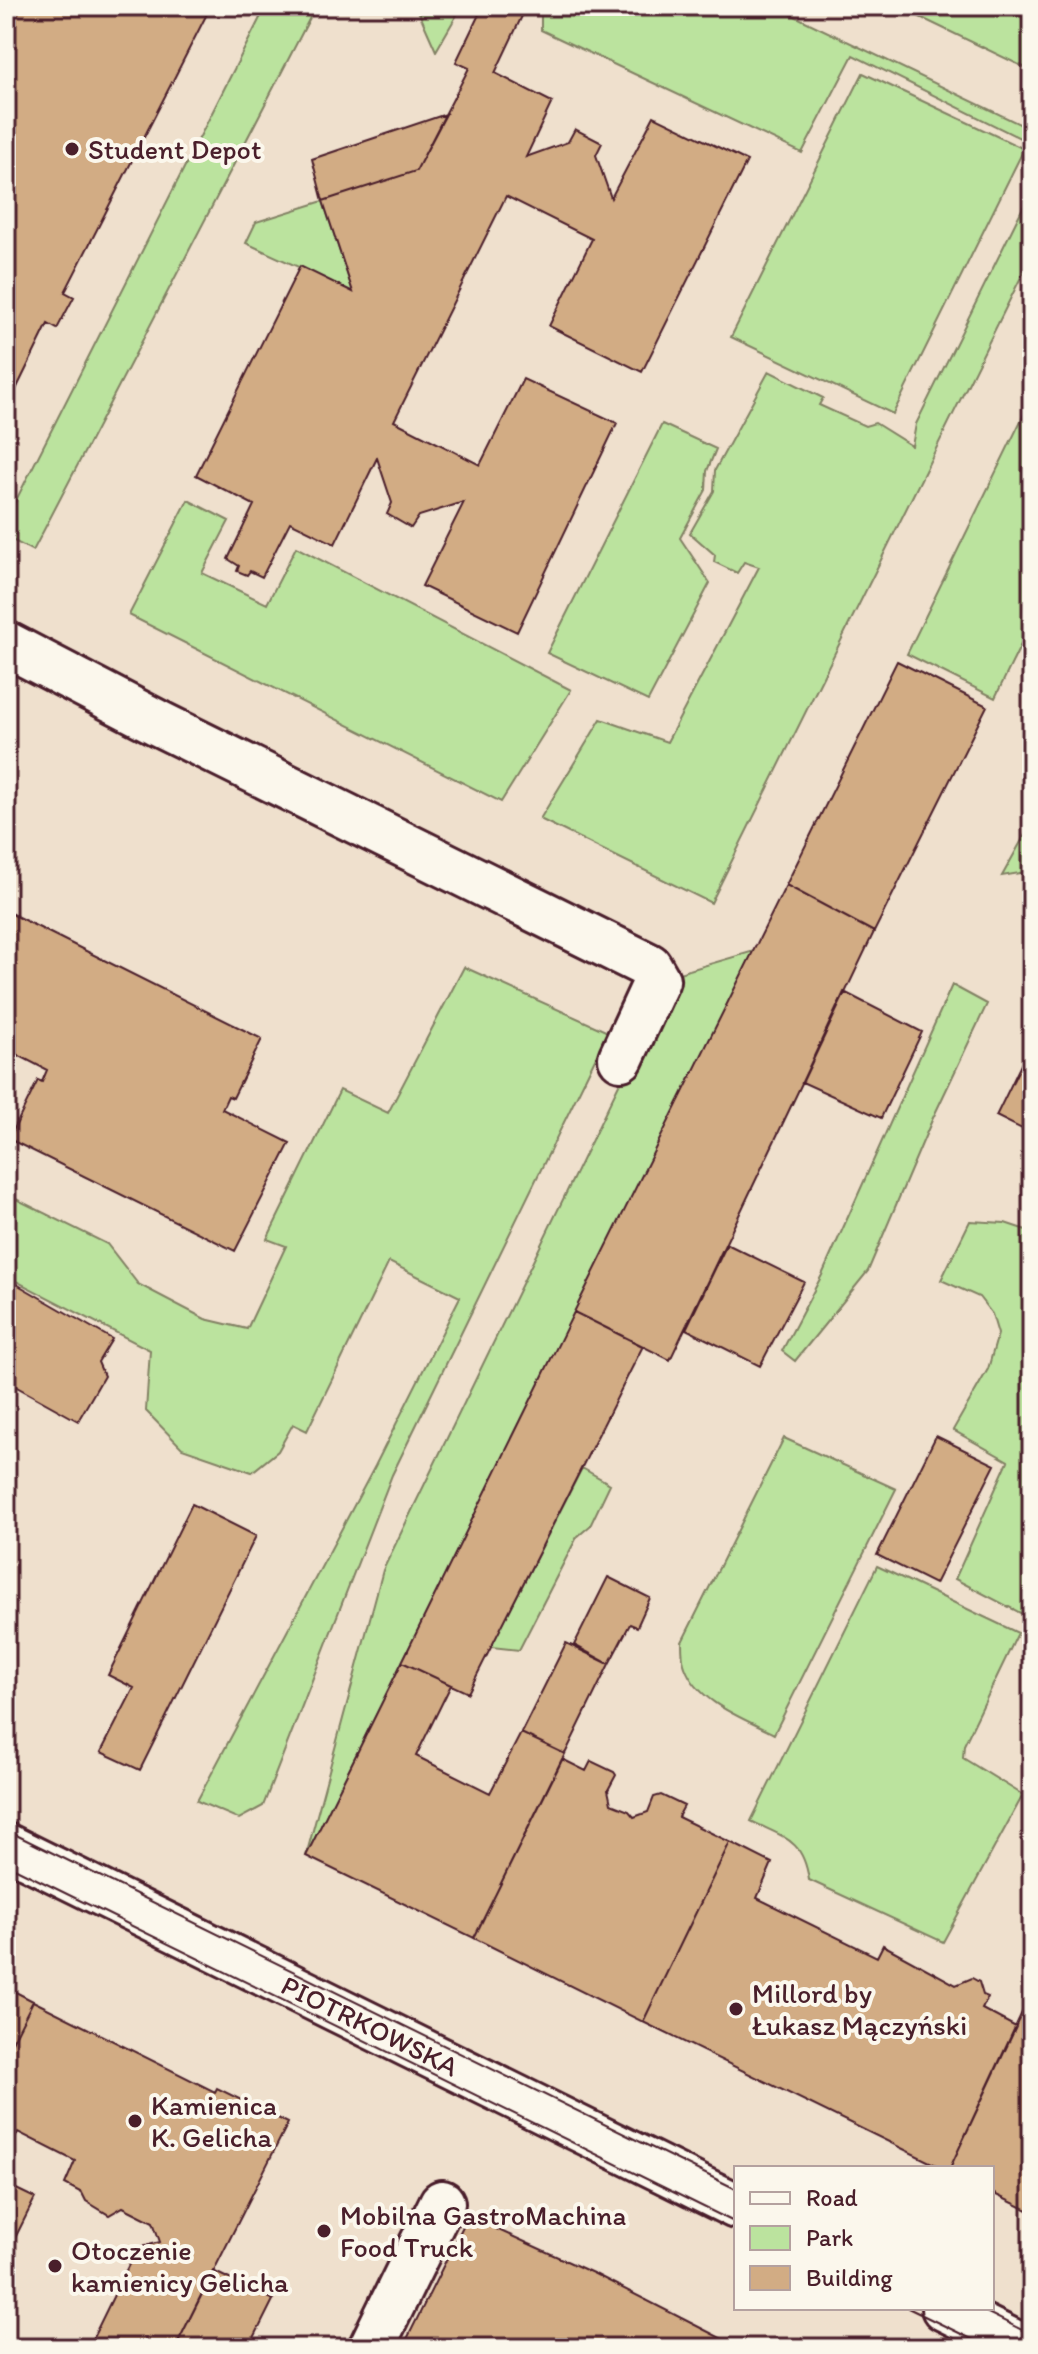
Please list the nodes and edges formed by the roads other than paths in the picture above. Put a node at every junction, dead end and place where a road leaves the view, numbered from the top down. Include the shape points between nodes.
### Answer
1 (6, 644) edge
2 (621, 1058) dead end
3 (6, 1846) edge
4 (442, 2203) dead end
5 (734, 2205) edge
6 (948, 2310) edge
7 (371, 2348) edge
8 (1025, 2348) edge

1 - 2 street via 649,966 657,980
3 - 5 street, PIOTRKOWSKA
4 - 7 street
6 - 8 street

